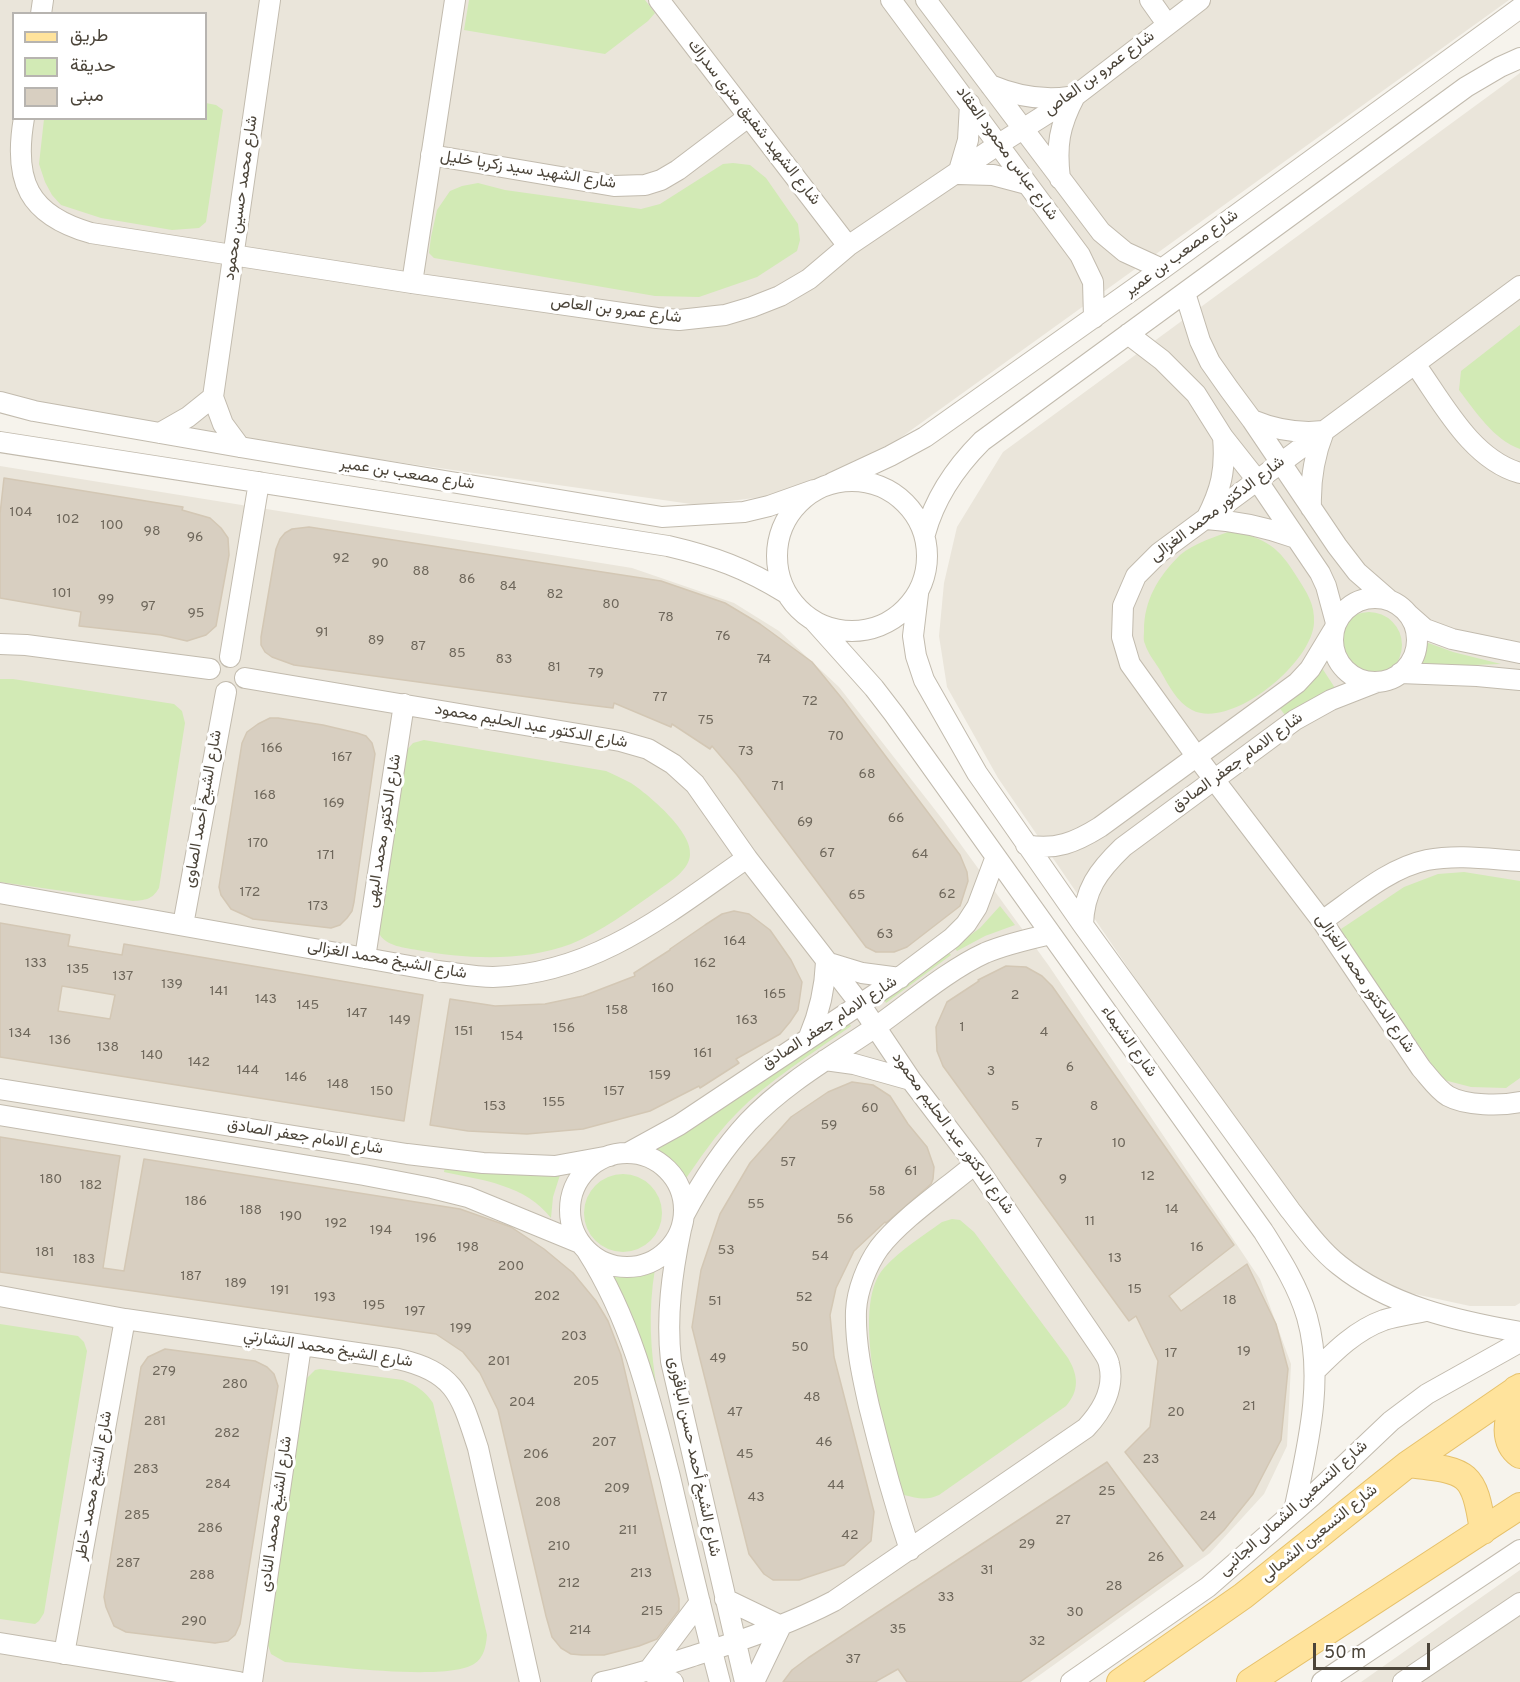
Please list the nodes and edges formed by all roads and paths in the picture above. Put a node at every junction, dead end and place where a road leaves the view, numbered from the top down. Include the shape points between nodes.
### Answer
1 (270, 0) edge
2 (455, 0) edge
3 (659, 0) edge
4 (891, 0) edge
5 (926, 0) edge
6 (1150, 0) edge
7 (1200, 0) edge
8 (1520, 8) edge
9 (1167, 24) junction
10 (1520, 58) edge
11 (990, 84) junction
12 (1075, 96) junction
13 (970, 104) junction
14 (748, 117) junction
15 (24, 120) edge
16 (1023, 128) junction
17 (999, 144) junction
18 (431, 155) junction
19 (958, 174) junction
20 (1060, 179) junction
21 (1027, 184) junction
22 (848, 246) junction
23 (234, 255) junction
24 (1162, 269) junction
25 (412, 283) junction
26 (1520, 286) edge
27 (1185, 293) junction
28 (1094, 318) junction
29 (1128, 334) junction
30 (1414, 364) junction
31 (213, 397) junction
32 (0, 402) edge
33 (1252, 420) junction
34 (1324, 431) junction
35 (160, 433) junction
36 (1223, 437) junction
37 (0, 442) edge
38 (240, 447) junction
39 (1280, 463) junction
40 (1520, 473) edge
41 (1257, 480) junction
42 (259, 482) junction
43 (832, 483) junction
44 (814, 490) junction
45 (1311, 507) junction
46 (1206, 519) junction
47 (925, 534) junction
48 (1296, 538) junction
49 (786, 593) junction
50 (918, 594) junction
51 (1388, 599) junction
52 (1407, 613) junction
53 (814, 621) junction
54 (1335, 627) junction
55 (0, 644) edge
56 (1520, 653) edge
57 (230, 657) junction
58 (210, 669) junction
59 (1400, 673) junction
60 (245, 678) junction
61 (1520, 680) edge
62 (1377, 682) junction
63 (226, 692) junction
64 (404, 704) junction
65 (1197, 757) junction
66 (1215, 780) junction
67 (1026, 845) junction
68 (747, 858) junction
69 (995, 859) junction
70 (1520, 861) edge
71 (0, 893) edge
72 (1322, 921) junction
73 (183, 925) junction
74 (1083, 925) junction
75 (1051, 934) junction
76 (365, 958) junction
77 (825, 962) junction
78 (900, 978) junction
79 (860, 1004) junction
80 (876, 1027) junction
81 (810, 1037) junction
82 (825, 1060) junction
83 (911, 1080) junction
84 (0, 1089) edge
85 (1520, 1102) edge
86 (0, 1115) edge
87 (619, 1155) junction
88 (975, 1164) junction
89 (1290, 1210) junction
90 (682, 1222) junction
91 (1263, 1231) junction
92 (583, 1247) junction
93 (0, 1296) edge
94 (1426, 1311) junction
95 (125, 1319) junction
96 (1520, 1332) edge
97 (1520, 1342) edge
98 (301, 1346) junction
99 (1315, 1371) junction
100 (1518, 1388) edge
101 (1520, 1455) edge
102 (1408, 1464) junction
103 (1520, 1506) edge
104 (1294, 1511) junction
105 (1483, 1531) junction
106 (910, 1550) junction
107 (1520, 1550) edge
108 (725, 1599) junction
109 (700, 1602) junction
110 (1520, 1603) edge
111 (782, 1626) junction
112 (0, 1643) edge
113 (736, 1643) junction
114 (711, 1650) junction
115 (64, 1654) junction
116 (648, 1671) junction
117 (239, 1682) edge
118 (252, 1682) edge
119 (530, 1682) edge
120 (602, 1682) edge
121 (673, 1682) edge
122 (720, 1682) edge
123 (745, 1682) edge
124 (754, 1682) edge
125 (1071, 1682) edge
126 (1120, 1682) edge
127 (1250, 1682) edge
128 (1322, 1682) edge
129 (1403, 1682) edge

1 - 23 street, شارع محمد حسين محمود
2 - 18 street
3 - 14 street, شارع الشهيد شفيق مترى سدراك
4 - 13 street, شارع عباس محمود العقاد
5 - 11 street, شارع عباس محمود العقاد
6 - 9 street
7 - 9 street, شارع عمرو بن العاص
8 - 24 street, شارع مصعب بن عمير
9 - 12 street, شارع عمرو بن العاص
10 - 27 street, شارع مصعب بن عمير via 1467,87
11 - 12 street via 1023,97
11 - 16 street, شارع عباس محمود العقاد
12 - 16 street, شارع عمرو بن العاص
12 - 20 street via 1059,136
13 - 17 street, شارع عباس محمود العقاد
13 - 19 street via 968,140
14 - 18 street, شارع الشهيد سيد زكريا خليل via 678,170 645,185 614,186
14 - 22 street, شارع الشهيد شفيق مترى سدراك
15 - 23 street, شارع عمرو بن العاص via 20,159 27,188 34,200 57,220 91,232
16 - 17 street, شارع عمرو بن العاص
16 - 20 street, شارع عباس محمود العقاد
17 - 19 street, شارع عمرو بن العاص
17 - 21 street, شارع عباس محمود العقاد
18 - 25 street
19 - 21 street via 993,175
19 - 22 street, شارع عمرو بن العاص
20 - 24 street, شارع عباس محمود العقاد via 1112,243
21 - 28 street, شارع عباس محمود العقاد via 1088,269 1095,295
22 - 25 street, شارع عمرو بن العاص via 809,279 780,296 743,310 701,319 657,318
23 - 25 street, شارع عمرو بن العاص
23 - 31 street, شارع محمد حسين محمود
24 - 28 street, شارع مصعب بن عمير
26 - 30 street, شارع الدكتور محمد الغزالى
27 - 29 street, شارع مصعب بن عمير
27 - 33 street via 1210,362
28 - 43 street, شارع مصعب بن عمير via 925,437
29 - 36 street via 1196,394
29 - 47 street, شارع مصعب بن عمير via 982,441 945,486 930,514
30 - 34 street, شارع الدكتور محمد الغزالى
30 - 40 street via 1473,445 1489,459
31 - 35 street
31 - 38 street, شارع محمد حسين محمود via 223,424
32 - 35 street, شارع مصعب بن عمير
33 - 34 street via 1287,431
33 - 39 street
34 - 39 street, شارع الدكتور محمد الغزالى
34 - 45 street via 1311,476
35 - 38 street, شارع مصعب بن عمير
36 - 41 street
36 - 46 street via 1222,479
37 - 42 street, شارع مصعب بن عمير
38 - 44 street, شارع مصعب بن عمير via 662,517 744,512
39 - 41 street, شارع الدكتور محمد الغزالى
39 - 45 street
41 - 46 street, شارع الدكتور محمد الغزالى
41 - 48 street
42 - 49 street, شارع مصعب بن عمير via 668,546 717,558
42 - 57 street
43 - 44 street
43 - 47 street via 866,481 882,486 913,512
44 - 49 street via 798,502 779,536 777,565
45 - 51 street via 1357,572
46 - 48 street via 1242,522
46 - 65 street, شارع الدكتور محمد الغزالى via 1159,553 1136,576 1123,606 1122,637 1130,664
47 - 50 street via 926,575
48 - 54 street via 1323,579
49 - 53 street
50 - 53 street via 890,621 872,628 842,630
50 - 67 street, شارع الشيماء via 913,636 924,680 977,773
51 - 52 street
51 - 54 street via 1361,600 1346,609
52 - 56 street via 1425,629 1452,639
52 - 59 street via 1413,622 1416,644 1414,655
53 - 69 street, شارع الشيماء via 874,688
54 - 62 street via 1333,648 1340,664 1360,679
54 - 65 street, شارع الامام جعفر الصادق via 1297,683
55 - 58 street
57 - 58 street via 218,659
57 - 60 street via 242,664
58 - 63 street via 213,684
59 - 61 street
59 - 62 street
60 - 63 street via 242,686
60 - 64 street, شارع الدكتور عبد الحليم محمود
62 - 66 street, شارع الامام جعفر الصادق via 1313,709
63 - 73 street, شارع الشيخ أحمد الصاوى
64 - 68 street, شارع الدكتور عبد الحليم محمود via 648,749 695,784
64 - 76 street, شارع الدكتور محمد البهى
65 - 66 street, شارع الدكتور محمد الغزالى
65 - 67 street, شارع الامام جعفر الصادق via 1082,838 1043,849
66 - 72 street, شارع الدكتور محمد الغزالى
66 - 74 street, شارع الامام جعفر الصادق via 1104,865 1092,883 1083,910
67 - 74 street, شارع الشيماء
68 - 76 street, شارع الشيخ محمد الغزالى via 620,943 549,969 482,976
68 - 77 street, شارع الدكتور عبد الحليم محمود
69 - 75 street, شارع الشيماء
69 - 78 street, شارع الامام جعفر الصادق via 977,907 966,924
70 - 72 street via 1462,856 1424,861 1392,874
71 - 73 street, شارع الشيخ محمد الغزالى
72 - 85 street, شارع الدكتور محمد الغزالى via 1421,1068 1447,1096 1505,1106
73 - 76 street, شارع الشيخ محمد الغزالى
74 - 89 street, شارع الشيماء
75 - 80 street, شارع الامام جعفر الصادق via 1001,947 966,963
75 - 91 street, شارع الشيماء
77 - 78 street via 862,973
77 - 79 street, شارع الدكتور عبد الحليم محمود
77 - 81 street via 820,1013
78 - 79 street, شارع الامام جعفر الصادق
79 - 80 street, شارع الدكتور عبد الحليم محمود
79 - 81 street, شارع الامام جعفر الصادق
80 - 82 street, شارع الامام جعفر الصادق
80 - 83 street, شارع الدكتور عبد الحليم محمود
81 - 87 street, شارع الامام جعفر الصادق via 679,1125
82 - 83 street
82 - 90 street, شارع الامام جعفر الصادق via 749,1121 704,1177
83 - 88 street, شارع الدكتور عبد الحليم محمود
84 - 87 street, شارع الامام جعفر الصادق via 471,1162 555,1166
86 - 92 street, شارع الامام جعفر الصادق via 432,1188 468,1197
87 - 90 street via 646,1157 663,1166 682,1197
87 - 92 street via 594,1163 573,1191 572,1226
88 - 106 street via 899,1227 880,1248 869,1265 856,1310 865,1388
88 - 106 street, شارع الدكتور عبد الحليم محمود via 1101,1347 1109,1364 1110,1381 1100,1414 1086,1428
89 - 91 street
89 - 94 street, شارع الشيماء via 1316,1243 1363,1283
90 - 92 street via 672,1246 640,1266 602,1262
90 - 108 street, شارع الشيخ أحمد حسن الباقورى via 669,1302 668,1336
91 - 99 street, شارع الشيماء via 1286,1269 1306,1316
92 - 109 street, شارع الشيخ أحمد حسن الباقورى via 613,1295 648,1390
93 - 95 street, شارع الشيخ محمد النشارتي
94 - 96 street, شارع الشيماء
94 - 99 street via 1383,1321 1362,1331
95 - 98 street, شارع الشيخ محمد النشارتي
95 - 115 street, شارع الشيخ محمد خاطر
97 - 104 street, شارع التسعين الشمالى الجانبى via 1426,1394 1391,1421
98 - 118 street, شارع الشيخ محمد النادى
98 - 119 street, شارع الشيخ محمد النشارتي via 416,1363 446,1379 457,1393 478,1448
99 - 104 street, شارع الشيماء via 1314,1406
100 - 101 main road via 1507,1426 1508,1440
100 - 102 main road, شارع التسعين الشمالى
102 - 105 main road via 1457,1471 1468,1479 1477,1498
102 - 126 main road, شارع التسعين الشمالى via 1243,1596
103 - 105 main road
104 - 125 street, شارع التسعين الشمالى الجانبى via 1208,1587
105 - 127 main road
106 - 111 street, شارع الدكتور عبد الحليم محمود via 834,1601
107 - 128 street
108 - 111 street
108 - 113 street, شارع الشيخ أحمد حسن الباقورى
109 - 114 street, شارع الشيخ أحمد حسن الباقورى
109 - 116 street
110 - 129 street
111 - 113 street, شارع الدكتور عبد الحليم محمود
111 - 124 street
112 - 115 street
113 - 114 street, شارع الدكتور عبد الحليم محمود
113 - 123 street, شارع الشيخ أحمد حسن الباقورى
114 - 116 street, شارع الدكتور عبد الحليم محمود
114 - 122 street, شارع الشيخ أحمد حسن الباقورى
115 - 117 street
116 - 120 street, شارع الدكتور عبد الحليم محمود
116 - 121 street

